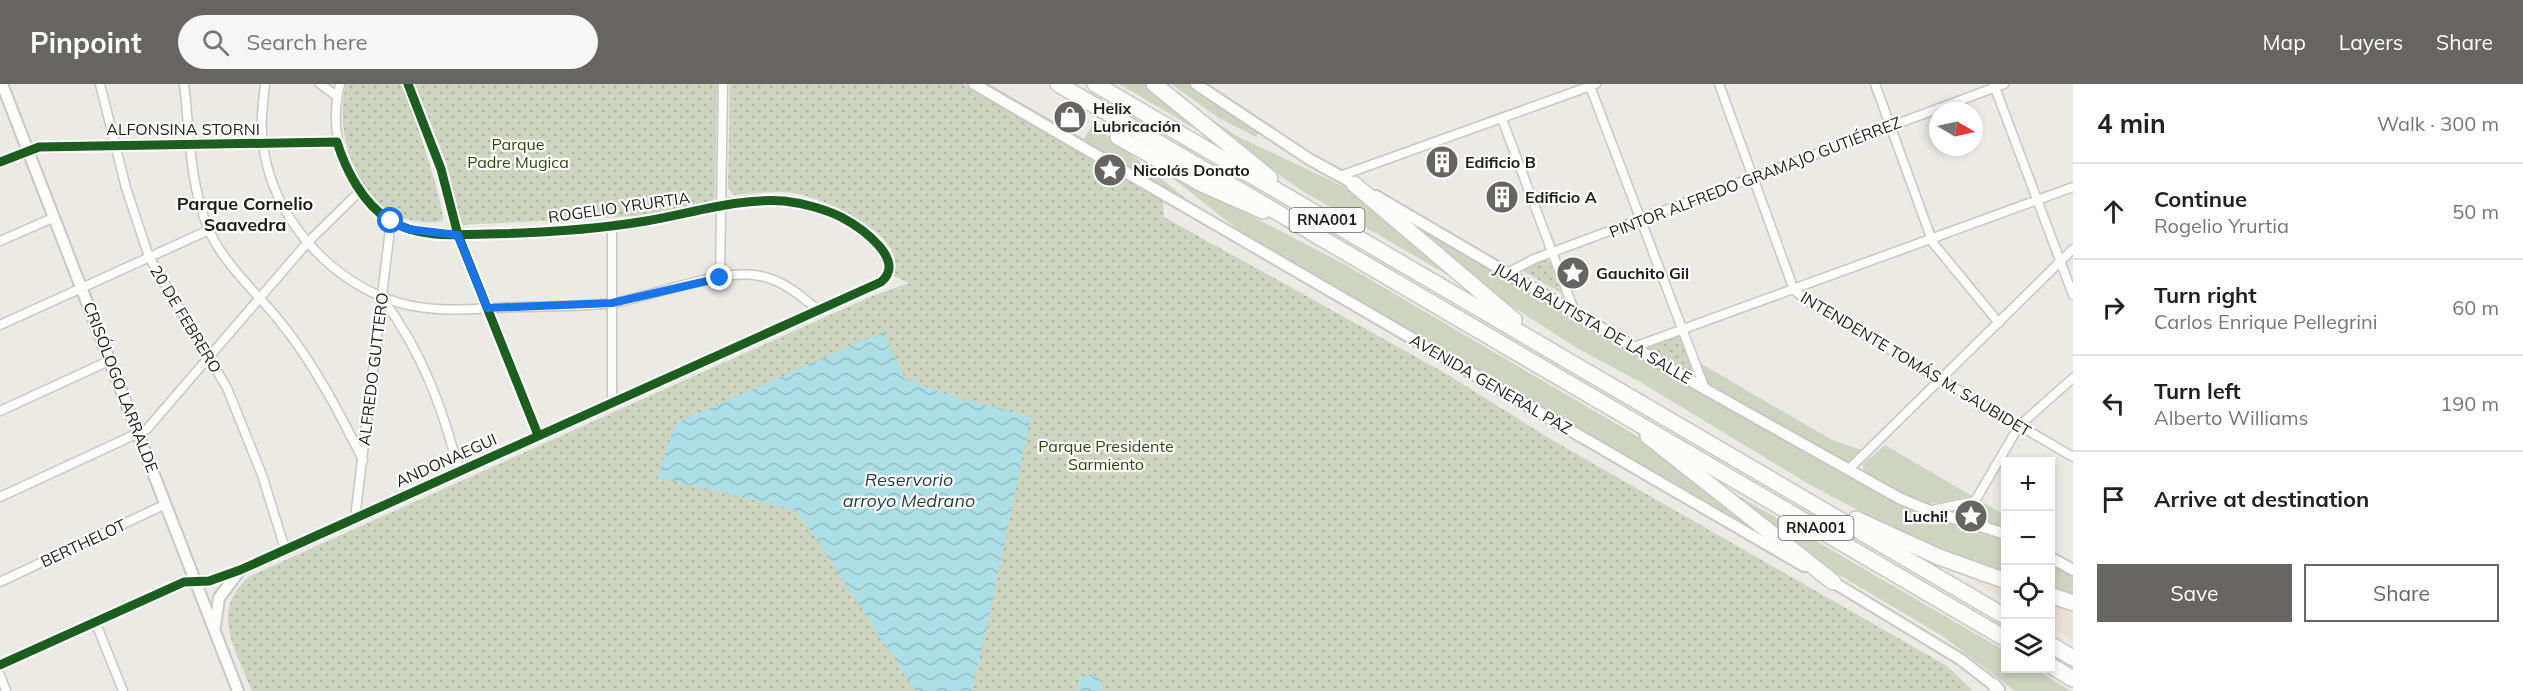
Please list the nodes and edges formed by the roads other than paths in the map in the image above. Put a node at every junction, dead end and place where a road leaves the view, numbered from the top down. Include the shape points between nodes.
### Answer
1 (2, 84) edge
2 (100, 84) edge
3 (184, 84) edge
4 (265, 84) edge
5 (320, 84) edge
6 (340, 84) edge
7 (408, 84) edge
8 (723, 84) edge
9 (974, 84) edge
10 (1058, 84) edge
11 (1095, 84) edge
12 (1154, 84) edge
13 (1196, 84) edge
14 (1719, 84) edge
15 (1875, 84) edge
16 (1593, 85) edge
17 (1998, 85) edge
18 (337, 96) junction
19 (1502, 119) junction
20 (1891, 127) junction
21 (1118, 137) dead end
22 (337, 142) junction
23 (116, 144) junction
24 (190, 144) junction
25 (263, 144) junction
26 (28, 149) junction
27 (0, 162) edge
28 (1340, 176) junction
29 (1752, 177) junction
30 (1354, 184) junction
31 (2073, 187) edge
32 (360, 191) junction
33 (2039, 200) junction
34 (1299, 203) junction
35 (720, 204) junction
36 (55, 217) junction
37 (1641, 220) junction
38 (391, 221) junction
39 (1296, 224) junction
40 (612, 227) junction
41 (209, 230) junction
42 (458, 235) junction
43 (1931, 239) junction
44 (0, 241) edge
45 (307, 243) junction
46 (2073, 249) edge
47 (1553, 253) junction
48 (149, 257) junction
49 (2060, 262) junction
50 (890, 264) joint
51 (1507, 273) junction
52 (720, 278) junction
53 (82, 287) junction
54 (1794, 290) junction
55 (2073, 295) edge
56 (382, 297) junction
57 (260, 300) junction
58 (612, 303) junction
59 (487, 308) junction
60 (818, 310) junction
61 (1575, 313) junction
62 (1999, 323) junction
63 (0, 325) edge
64 (1682, 329) junction
65 (1634, 347) junction
66 (1559, 355) junction
67 (210, 359) junction
68 (111, 360) junction
69 (2073, 378) edge
70 (1939, 380) junction
71 (1705, 389) junction
72 (612, 403) junction
73 (0, 411) edge
74 (1626, 416) junction
75 (2019, 426) junction
76 (140, 434) junction
77 (538, 435) junction
78 (2073, 457) edge
79 (363, 460) junction
80 (1848, 470) junction
81 (459, 471) junction
82 (1789, 490) junction
83 (0, 497) edge
84 (1975, 501) junction
85 (166, 504) junction
86 (1930, 511) junction
87 (355, 518) junction
88 (1986, 528) junction
89 (2001, 532) edge
90 (285, 549) junction
91 (2055, 560) edge
92 (240, 570) junction
93 (2073, 570) edge
94 (2001, 579) edge
95 (196, 581) junction
96 (0, 582) edge
97 (1833, 582) junction
98 (2055, 598) edge
99 (2073, 603) edge
100 (2001, 614) edge
101 (95, 621) junction
102 (214, 630) junction
103 (2001, 636) edge
104 (2055, 647) edge
105 (2073, 657) edge
106 (0, 665) edge
107 (2055, 668) edge
108 (0, 675) edge
109 (2073, 679) edge
110 (1998, 689) edge
111 (6, 691) edge
112 (123, 691) edge
113 (238, 691) edge

1 - 26 street, CRISÓLOGO LARRALDE
2 - 23 street, 20 DE FEBRERO
3 - 24 street
4 - 25 street
5 - 18 street
6 - 18 street, ROGELIO YRURTIA
7 - 42 street via 441,169
8 - 35 street
9 - 97 street, AVENIDA GENERAL PAZ
10 - 39 highway, RNA001
11 - 34 highway, RNA001
12 - 34 highway
13 - 28 street, JUAN BAUTISTA DE LA SALLE
14 - 29 street, INTENDENTE TOMÁS M. SAUBIDET
15 - 20 street
16 - 19 street
16 - 37 street
17 - 20 street, PINTOR ALFREDO GRAMAJO GUTIÉRREZ
17 - 33 street
18 - 22 street, ROGELIO YRURTIA
19 - 28 street
19 - 47 street
20 - 29 street, PINTOR ALFREDO GRAMAJO GUTIÉRREZ
20 - 43 street
21 - 39 highway via 1236,201
22 - 25 street, ALFONSINA STORNI
22 - 32 street, ROGELIO YRURTIA
23 - 24 street, ALFONSINA STORNI
23 - 26 street, ALFONSINA STORNI
23 - 48 street, 20 DE FEBRERO
24 - 25 street, ALFONSINA STORNI
24 - 41 street via 195,183
25 - 45 street via 282,204
26 - 27 street
26 - 36 street, CRISÓLOGO LARRALDE
28 - 30 street, JUAN BAUTISTA DE LA SALLE
29 - 37 street, PINTOR ALFREDO GRAMAJO GUTIÉRREZ
29 - 54 street, INTENDENTE TOMÁS M. SAUBIDET
30 - 51 street, JUAN BAUTISTA DE LA SALLE
30 - 66 highway via 1467,283
31 - 33 street
32 - 38 street, ROGELIO YRURTIA
32 - 45 street
33 - 43 street
33 - 49 street
34 - 66 highway, RNA001
35 - 40 street, ROGELIO YRURTIA
35 - 50 street, ROGELIO YRURTIA via 786,201 840,216 872,239
35 - 52 street
36 - 44 street
36 - 53 street, CRISÓLOGO LARRALDE
37 - 47 street, PINTOR ALFREDO GRAMAJO GUTIÉRREZ
37 - 64 street
38 - 42 street, ROGELIO YRURTIA via 407,229
38 - 56 street, ALFREDO GUTTERO
39 - 74 highway, RNA001
40 - 42 street, ROGELIO YRURTIA
40 - 58 street
41 - 48 street
41 - 57 street
42 - 59 street
43 - 54 street
43 - 62 street
45 - 56 street via 357,284
45 - 57 street
46 - 49 street
47 - 51 street, PINTOR ALFREDO GRAMAJO GUTIÉRREZ
47 - 61 street
48 - 53 street
48 - 67 street, 20 DE FEBRERO
49 - 55 street
49 - 62 street
50 - 60 street, ANDONAEGUI via 888,276 881,282
51 - 61 street, JUAN BAUTISTA DE LA SALLE
52 - 58 street
52 - 60 street via 760,276 793,290
53 - 63 street
53 - 68 street, CRISÓLOGO LARRALDE
54 - 64 street
54 - 70 street, INTENDENTE TOMÁS M. SAUBIDET
56 - 59 street via 450,310
56 - 79 street, ALFREDO GUTTERO
56 - 81 street via 428,376 444,414
57 - 67 street
57 - 79 street via 322,382
58 - 59 street
58 - 72 street
59 - 77 street
60 - 72 street, ANDONAEGUI
61 - 65 street, JUAN BAUTISTA DE LA SALLE
62 - 70 street
64 - 65 street
64 - 71 street
65 - 71 street, JUAN BAUTISTA DE LA SALLE
66 - 82 highway, RNA001
67 - 76 street
67 - 90 street, 20 DE FEBRERO via 247,437
68 - 73 street
68 - 76 street, CRISÓLOGO LARRALDE
69 - 75 street
70 - 75 street, INTENDENTE TOMÁS M. SAUBIDET
70 - 80 street
71 - 80 street, JUAN BAUTISTA DE LA SALLE
72 - 77 street, ANDONAEGUI
74 - 97 highway via 1656,444
74 - 103 highway, RNA001
75 - 78 street, INTENDENTE TOMÁS M. SAUBIDET
75 - 84 street
76 - 83 street
76 - 85 street, CRISÓLOGO LARRALDE
77 - 81 street, ANDONAEGUI
79 - 87 street, ALFREDO GUTTERO
80 - 86 street, JUAN BAUTISTA DE LA SALLE
81 - 87 street, ANDONAEGUI
82 - 94 highway via 1939,557
82 - 100 highway, RNA001
84 - 86 street
84 - 88 street
85 - 95 street, CRISÓLOGO LARRALDE
85 - 96 street, BERTHELOT
86 - 88 street, JUAN BAUTISTA DE LA SALLE
87 - 90 street, ANDONAEGUI
88 - 89 street, JUAN BAUTISTA DE LA SALLE
90 - 92 street, ANDONAEGUI
91 - 93 street
92 - 95 street, ANDONAEGUI via 209,581
92 - 102 street via 219,598
95 - 101 street, ANDONAEGUI via 184,582
95 - 102 street, CRISÓLOGO LARRALDE
97 - 110 street, AVENIDA GENERAL PAZ via 1960,659
98 - 99 highway
101 - 106 street, ANDONAEGUI
101 - 112 street
102 - 113 street, CRISÓLOGO LARRALDE
104 - 105 highway
107 - 109 highway
108 - 111 street

